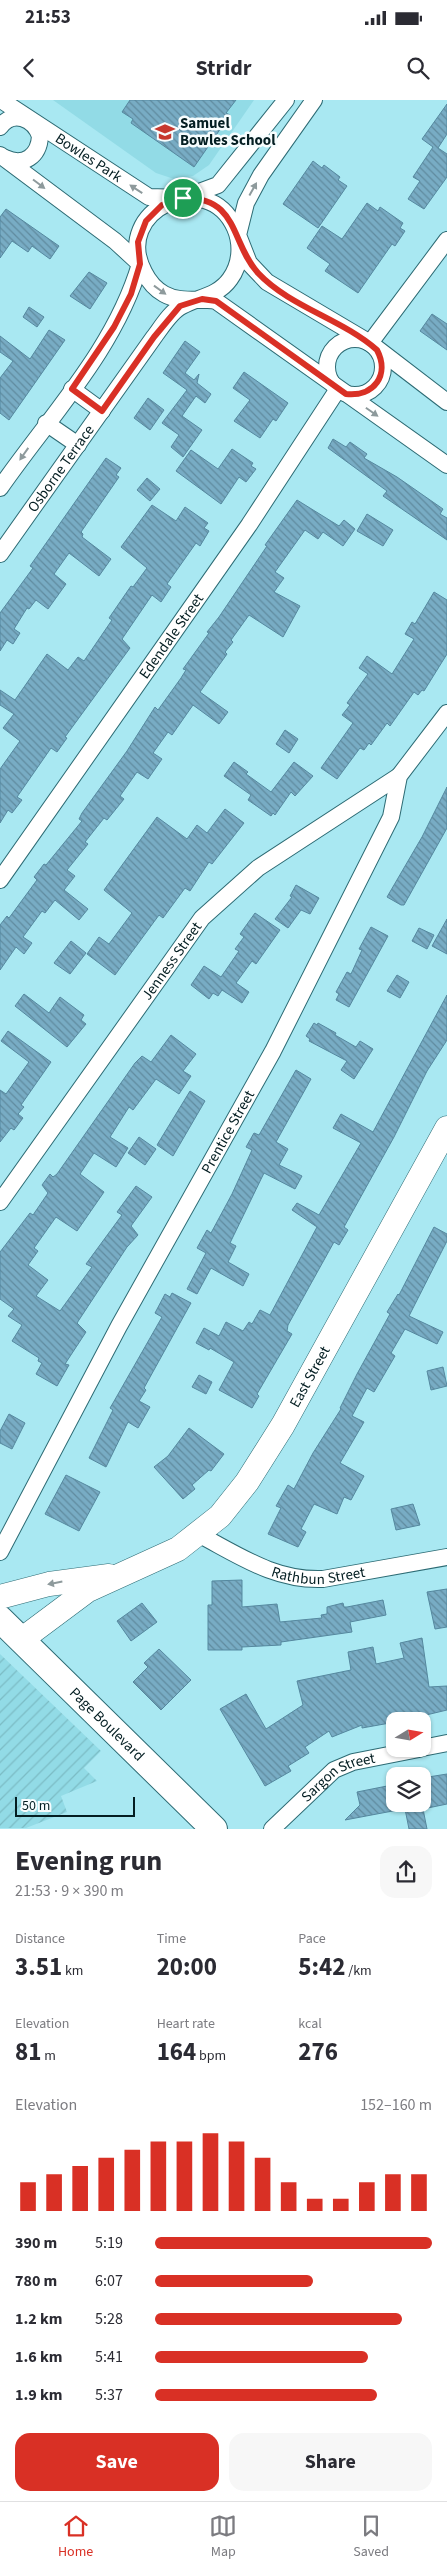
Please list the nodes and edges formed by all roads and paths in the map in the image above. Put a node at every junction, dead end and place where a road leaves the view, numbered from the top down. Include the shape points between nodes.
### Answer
1 (2, 100) edge
2 (286, 100) edge
3 (314, 100) edge
4 (31, 121) junction
5 (0, 127) edge
6 (1, 157) edge
7 (183, 198) junction
8 (238, 235) junction
9 (447, 240) edge
10 (140, 264) junction
11 (202, 299) junction
12 (370, 343) junction
13 (72, 389) junction
14 (338, 389) junction
15 (447, 402) edge
16 (102, 411) junction
17 (46, 423) junction
18 (78, 444) junction
19 (447, 465) edge
20 (0, 488) edge
21 (6, 532) edge
22 (0, 554) edge
23 (447, 713) edge
24 (399, 776) junction
25 (0, 880) edge
26 (447, 1128) edge
27 (0, 1202) edge
28 (198, 1534) junction
29 (0, 1552) edge
30 (447, 1557) edge
31 (120, 1575) junction
32 (0, 1596) edge
33 (0, 1619) edge
34 (21, 1640) junction
35 (447, 1743) edge
36 (431, 1746) edge
37 (386, 1756) edge
38 (214, 1828) edge
39 (272, 1828) edge

1 - 4 street, Bowles Park
2 - 7 street via 218,185
8 -> 3 street via 253,188
4 - 5 street via 22,117 12,118
4 - 6 street via 40,136 36,153 21,162
7 -> 4 street, Bowles Park via 149,196
6 -> 10 street via 115,241
7 - 8 street, Bowles Park via 213,204 229,217
7 - 10 street via 162,205 146,221 138,242
8 - 11 street via 240,253 235,271 218,291
8 - 12 street, Bowles Park via 249,263 267,282
9 - 12 street
10 -> 11 street via 149,281 164,294 182,300
10 - 13 street via 123,310
11 - 14 street via 216,301
11 - 16 street, Osborne Terrace via 180,306
12 - 14 street via 352,339 343,342 330,355 328,373
12 - 14 street via 382,359 380,379 366,392 346,394
12 - 15 street, Bowles Park
13 - 16 street
13 - 17 street
14 -> 19 street
14 - 25 street, Edendale Street via 250,525
16 - 18 street, Osborne Terrace
17 - 18 street
17 -> 20 street
18 - 21 street, Osborne Terrace
21 - 22 street, Osborne Terrace
23 - 24 street, Prentice Street
24 - 27 street, Jenness Street via 258,868 202,918
24 - 29 street, Prentice Street via 391,817 273,1051 119,1326
26 - 28 main road, East Street via 283,1424 220,1516
28 - 30 street, Rathbun Street via 263,1568 288,1578 304,1580
28 - 31 main road, East Street via 155,1561
31 -> 32 main road, East Street via 80,1578
31 - 34 main road, East Street via 88,1590
33 - 34 main road, Page Boulevard
34 - 38 main road, Page Boulevard
35 - 36 street
37 - 39 street, Sargon Street via 353,1762 334,1770

